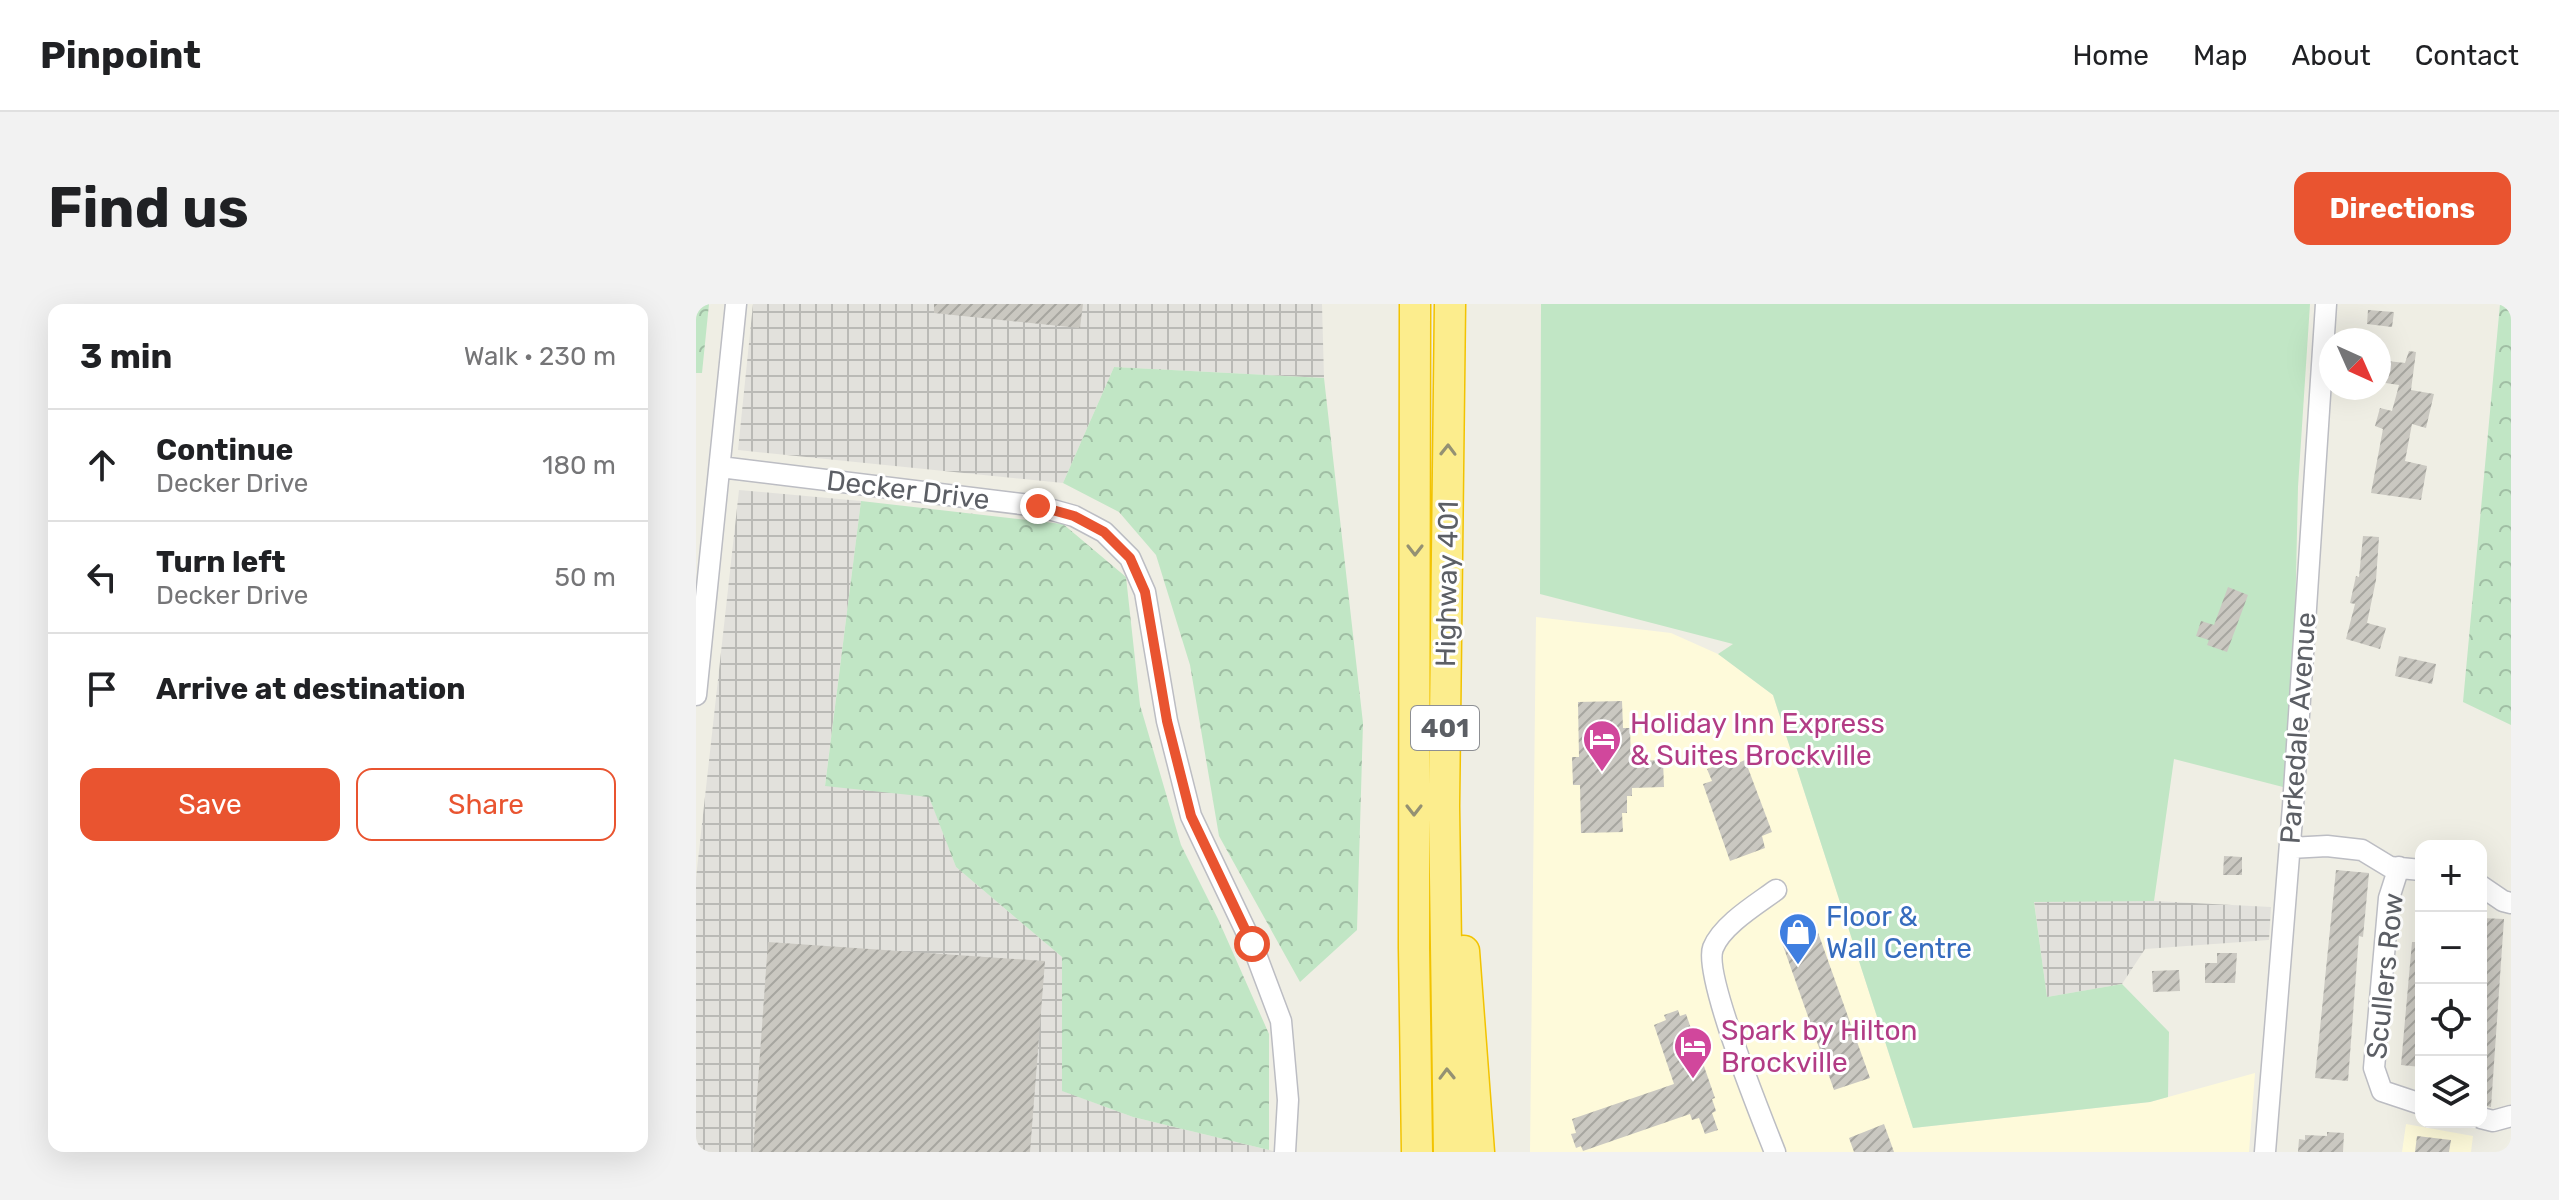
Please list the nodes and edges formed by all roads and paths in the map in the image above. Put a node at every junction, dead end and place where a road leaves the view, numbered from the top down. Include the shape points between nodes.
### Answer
1 (736, 304) edge
2 (1415, 304) edge
3 (1450, 304) edge
4 (2326, 304) edge
5 (720, 467) junction
6 (696, 695) edge
7 (1444, 806) junction
8 (2290, 848) junction
9 (2399, 867) junction
10 (2415, 869) edge
11 (1776, 890) dead end
12 (2487, 890) edge
13 (2511, 903) edge
14 (1414, 948) junction
15 (2415, 1102) edge
16 (2511, 1116) edge
17 (2487, 1120) edge
18 (1285, 1152) edge
19 (1397, 1152) edge
20 (1417, 1152) edge
21 (1449, 1152) edge
22 (1479, 1152) edge
23 (1775, 1152) edge
24 (2265, 1152) edge

1 - 5 street
2 -> 14 highway, Highway 401 / 401
7 -> 3 highway, Highway 401 / 401
4 - 8 street, Parkedale Avenue
5 - 6 street
5 - 18 street, Decker Drive via 1038,506 1104,532 1130,558 1145,592 1167,721 1191,816 1252,944 1281,1021 1288,1100
21 -> 7 highway, Highway 401 / 401
7 - 22 highway via 1458,866
8 - 9 street via 2362,850
8 - 24 street, Parkedale Avenue
9 - 10 street
9 - 15 street, Scullers Row via 2389,898 2374,1068 2382,1091
11 - 23 street via 1733,923 1713,949 1714,980
12 - 13 street
14 - 19 highway via 1404,983
14 - 20 highway, Highway 401 / 401
16 - 17 street

